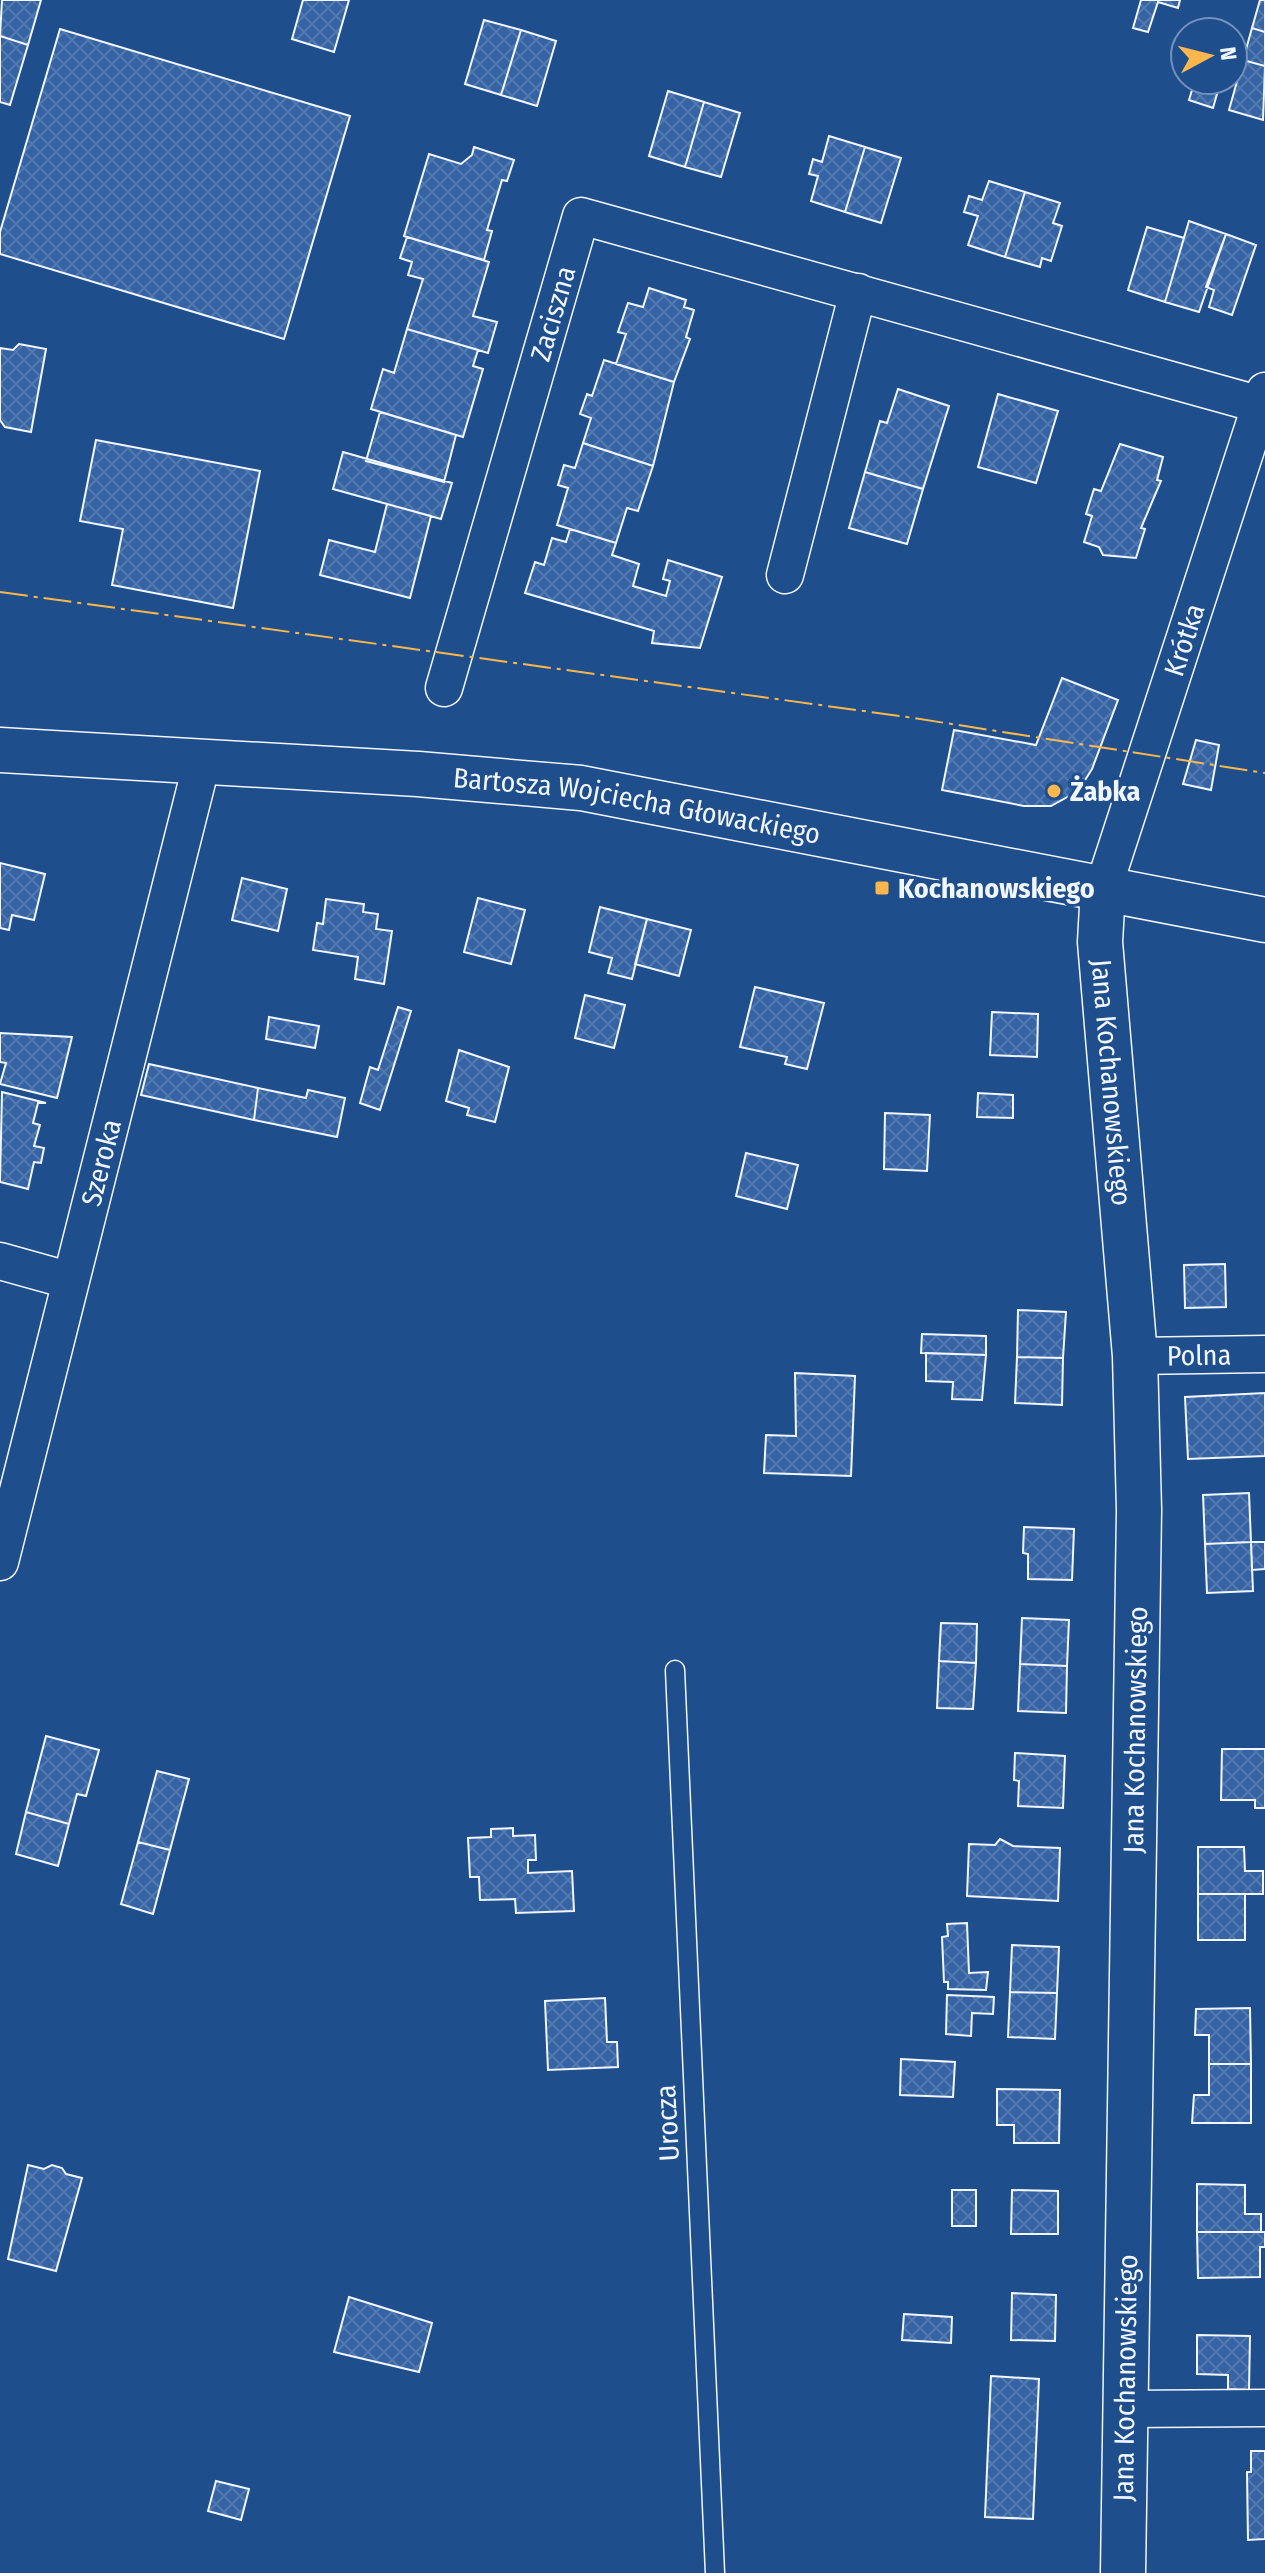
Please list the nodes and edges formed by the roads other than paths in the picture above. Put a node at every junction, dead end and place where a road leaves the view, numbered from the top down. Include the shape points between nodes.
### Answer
1 (858, 292) junction
2 (1263, 398) edge
3 (785, 575) dead end
4 (444, 688) dead end
5 (0, 750) edge
6 (202, 762) junction
7 (1103, 889) junction
8 (1265, 920) edge
9 (0, 1261) edge
10 (68, 1280) junction
11 (1265, 1354) edge
12 (1135, 1356) junction
13 (0, 1562) edge
14 (675, 1670) dead end
15 (1265, 2408) edge
16 (1124, 2409) junction
17 (715, 2573) edge
18 (1123, 2573) edge

1 - 2 street, Zaciszna
1 - 3 street
1 - 4 street, Zaciszna via 581,216
2 - 7 street, Krótka
5 - 6 street, Bartosza Wojciecha Głowackiego
6 - 7 street, Bartosza Wojciecha Głowackiego via 581,788
6 - 10 street, Szeroka
7 - 8 street, Bartosza Wojciecha Głowackiego
7 - 12 street, Jana Kochanowskiego via 1102,966
9 - 10 street
10 - 13 street, Szeroka
11 - 12 street, Polna
12 - 16 street, Jana Kochanowskiego via 1139,1510
14 - 17 lane, Urocza
15 - 16 street
16 - 18 street, Jana Kochanowskiego

